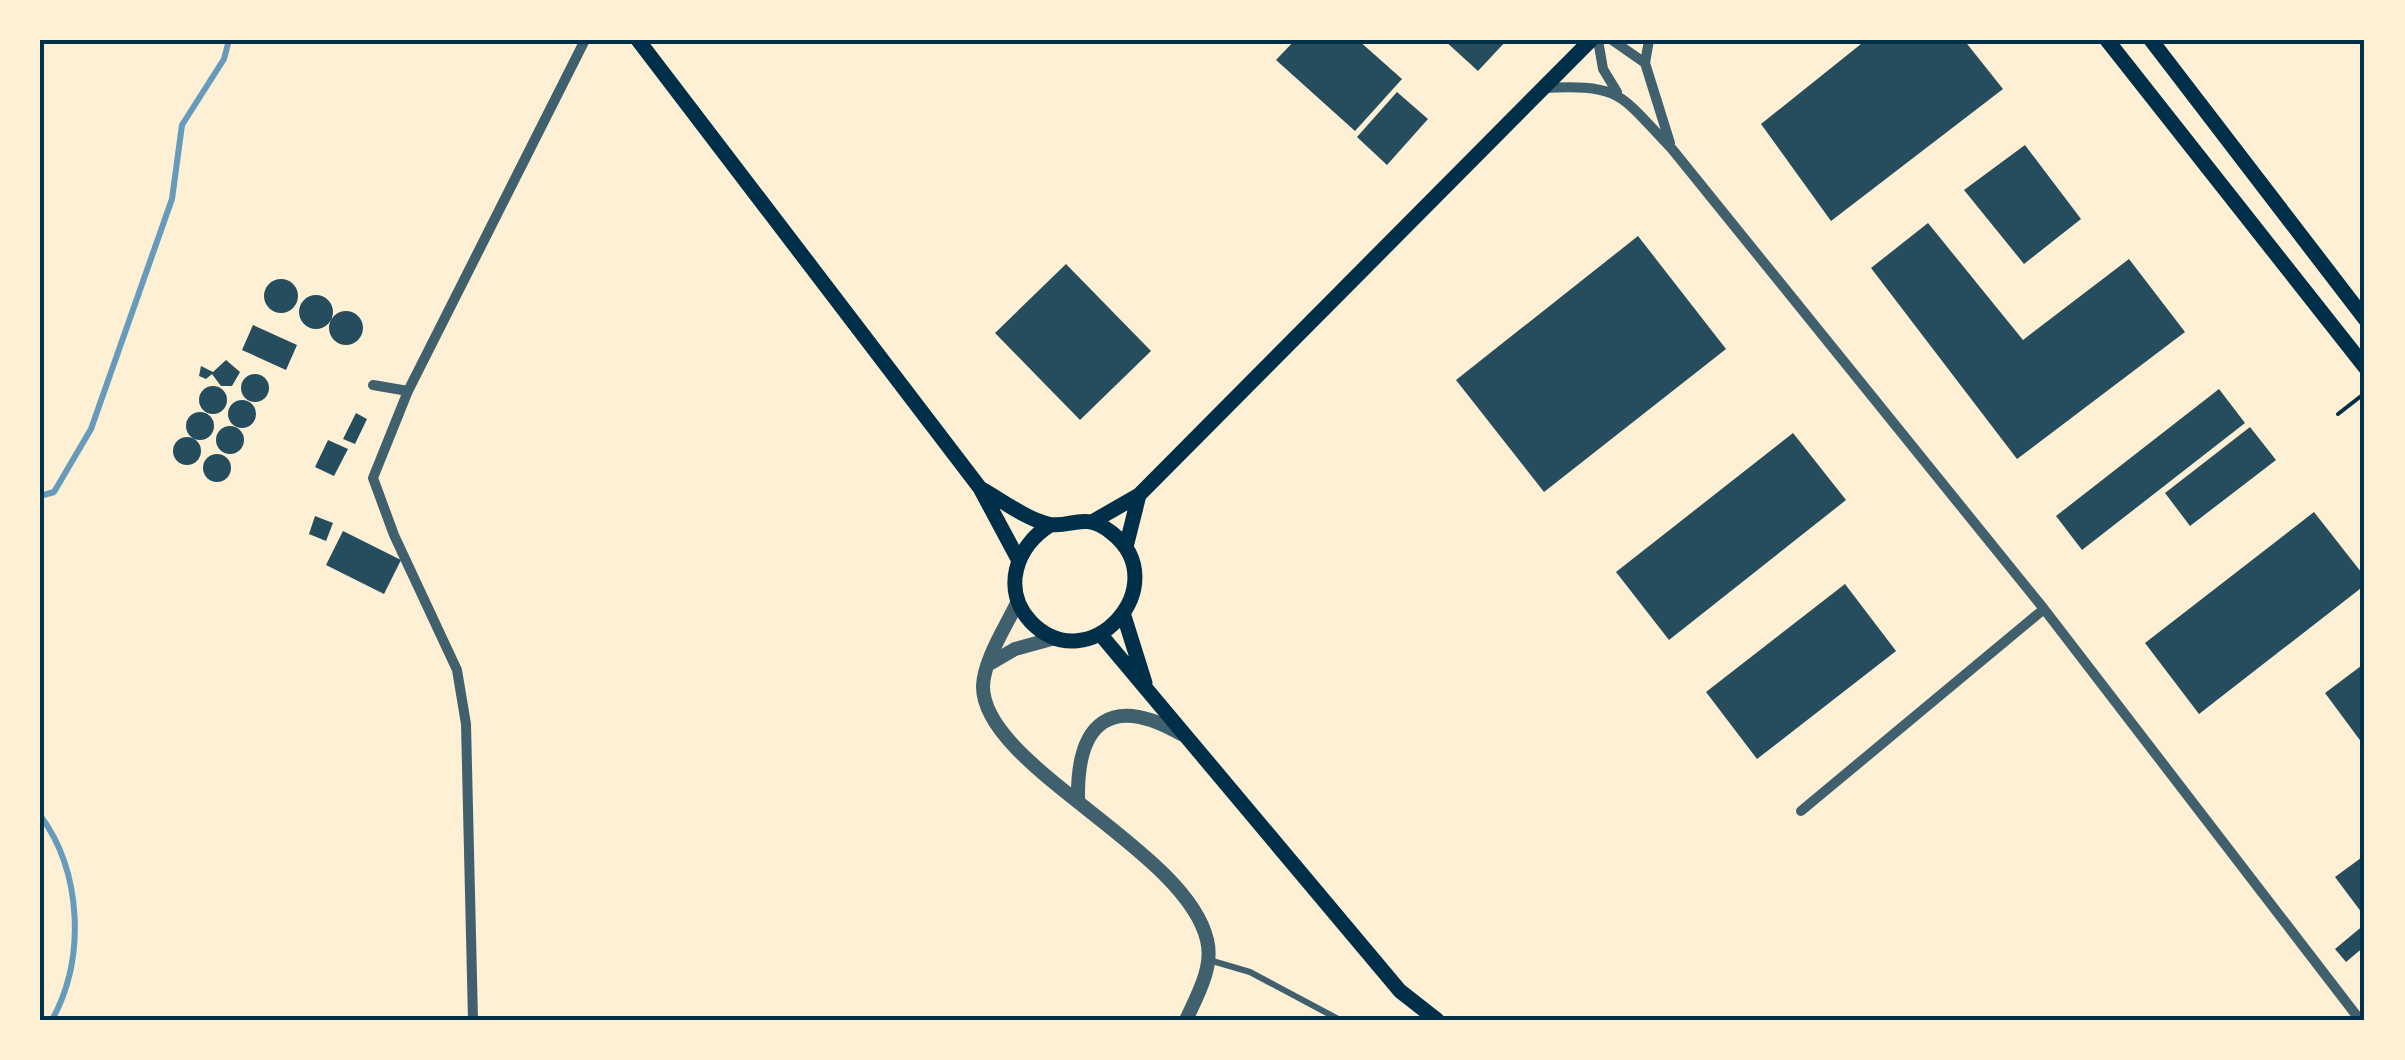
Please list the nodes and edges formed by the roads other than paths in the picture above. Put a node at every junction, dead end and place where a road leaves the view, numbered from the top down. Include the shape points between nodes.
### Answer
1 (585, 40) edge
2 (638, 40) edge
3 (1594, 40) edge
4 (1612, 40) edge
5 (1649, 40) edge
6 (2106, 40) edge
7 (2151, 40) edge
8 (1645, 62) junction
9 (1542, 88) junction
10 (1617, 92) junction
11 (1672, 149) junction
12 (2365, 318) edge
13 (2365, 367) edge
14 (372, 385) dead end
15 (408, 391) junction
16 (980, 488) junction
17 (1139, 495) junction
18 (1092, 522) junction
19 (1050, 525) junction
20 (1126, 547) junction
21 (1018, 559) junction
22 (1018, 601) junction
23 (2044, 609) junction
24 (1124, 616) junction
25 (1101, 635) junction
26 (1056, 638) junction
27 (990, 663) junction
28 (1148, 691) junction
29 (1181, 734) junction
30 (1078, 798) junction
31 (1801, 811) dead end
32 (1208, 960) junction
33 (473, 1020) edge
34 (1186, 1020) edge
35 (1340, 1020) edge
36 (1437, 1020) edge
37 (2360, 1020) edge

1 - 15 street
2 - 16 main road
3 - 9 main road
3 - 10 street
4 - 8 street
5 - 8 street
6 - 13 main road
7 - 12 main road
8 - 11 street
9 - 10 street
9 - 17 main road
10 - 11 street
11 - 23 street
14 - 15 street
15 - 33 street via 373,478 457,670 466,724
16 - 19 main road
16 - 21 main road
17 - 18 main road
17 - 20 main road
18 - 19 main road
18 - 20 main road
19 - 21 main road
20 - 24 main road via 1135,589
21 - 22 main road
22 - 26 main road via 1039,630
22 - 27 street
23 - 31 street
23 - 37 street
24 - 25 main road
24 - 28 main road
25 - 26 main road
25 - 28 main road
26 - 27 street
27 - 30 street via 983,683 989,714 1010,745
28 - 29 main road
29 - 30 street via 1139,715 1111,715 1084,744
29 - 36 main road via 1400,991
30 - 32 street via 1188,900 1208,940
32 - 34 street
32 - 35 lane via 1250,972

